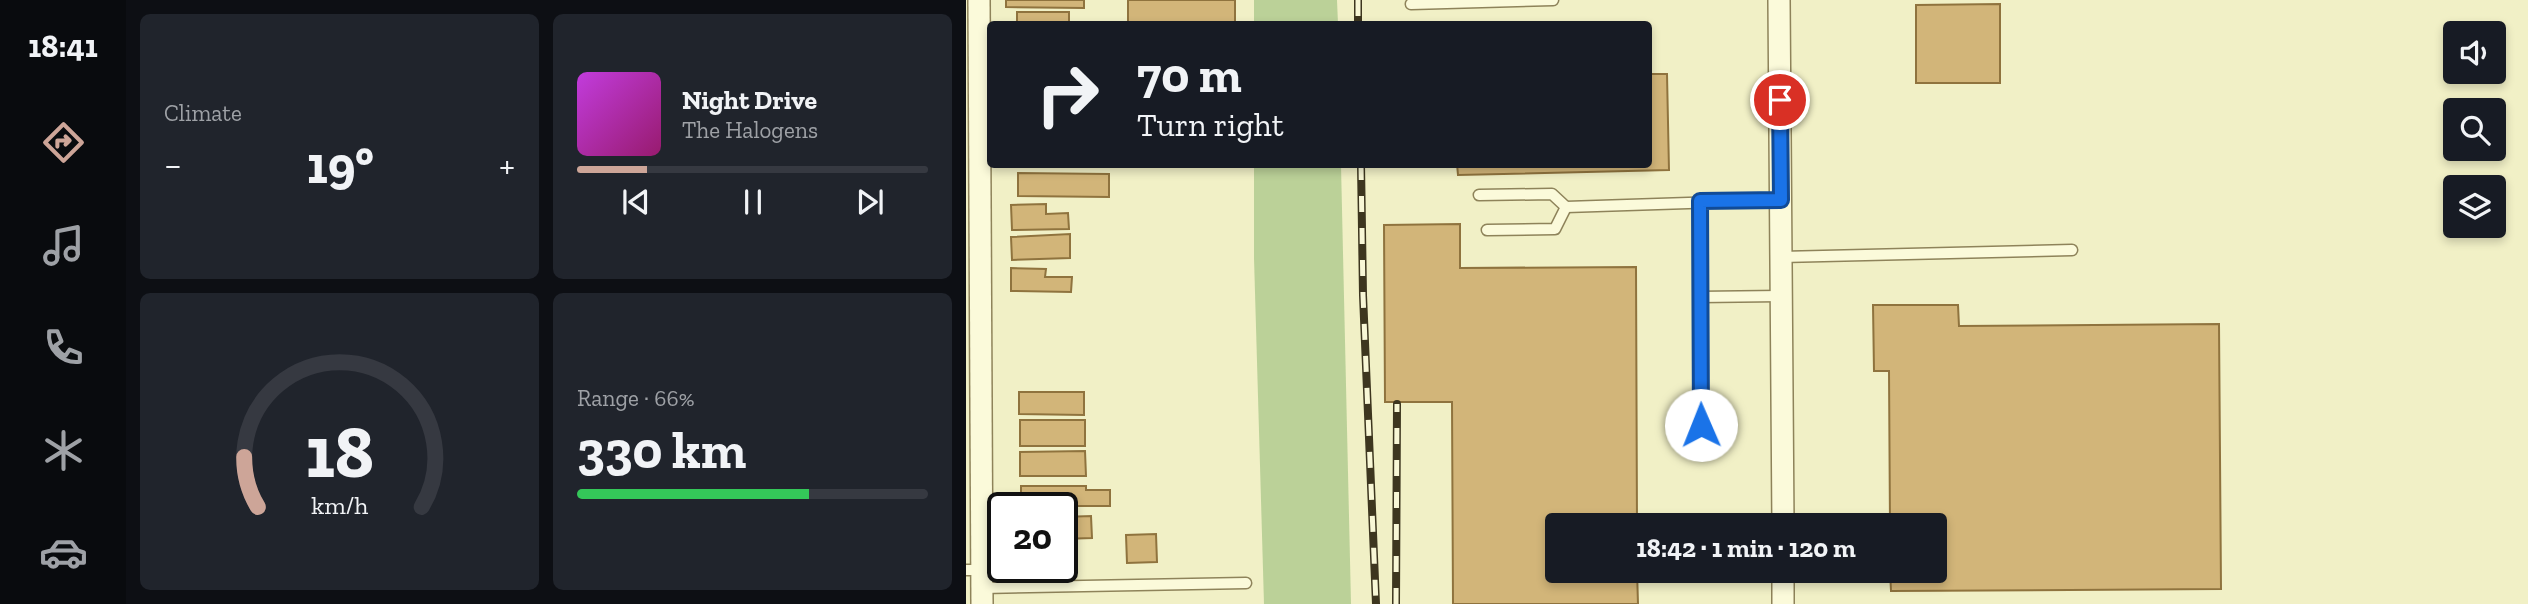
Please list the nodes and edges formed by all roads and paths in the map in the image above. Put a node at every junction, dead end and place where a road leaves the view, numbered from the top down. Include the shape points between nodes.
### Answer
1 (979, 0) edge
2 (1553, 0) edge
3 (1779, 0) edge
4 (1411, 4) dead end
5 (1479, 195) dead end
6 (1781, 200) junction
7 (1700, 201) junction
8 (1566, 207) junction
9 (1487, 230) dead end
10 (2072, 250) dead end
11 (1781, 257) junction
12 (1782, 296) junction
13 (1699, 297) junction
14 (1701, 450) dead end
15 (1783, 513) edge
16 (978, 583) edge
17 (1246, 583) dead end
18 (1783, 583) edge
19 (1783, 604) edge

1 - 16 street
2 - 4 lane
3 - 6 street
5 - 8 lane via 1552,194
6 - 7 lane
6 - 11 street
7 - 8 lane
7 - 13 lane
8 - 9 lane via 1555,229
10 - 11 lane
11 - 12 street
12 - 13 lane
12 - 15 street
13 - 14 lane
16 - 17 lane
18 - 19 street

